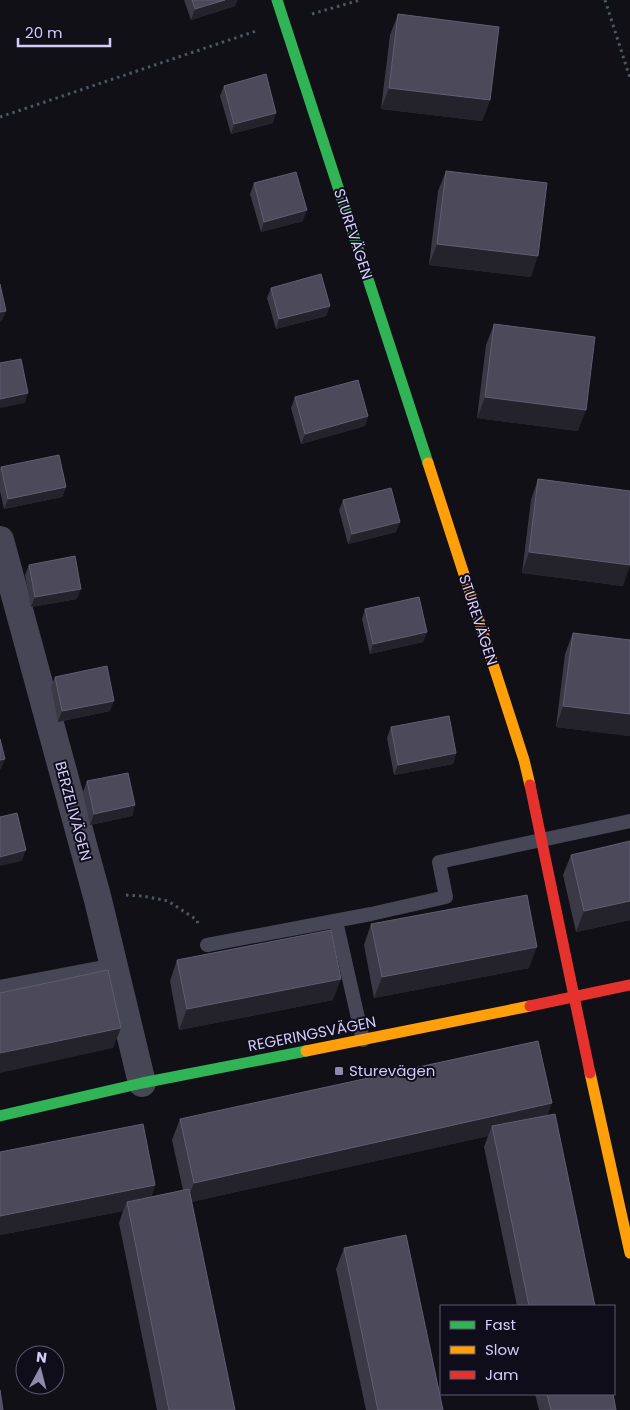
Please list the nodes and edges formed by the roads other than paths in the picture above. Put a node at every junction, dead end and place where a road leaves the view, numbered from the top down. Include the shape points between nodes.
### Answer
1 (277, 0) edge
2 (0, 540) edge
3 (630, 821) edge
4 (542, 840) junction
5 (336, 921) junction
6 (207, 945) road end
7 (114, 965) junction
8 (0, 987) edge
9 (629, 988) edge
10 (574, 995) junction
11 (363, 1040) junction
12 (142, 1083) junction
13 (0, 1116) edge
14 (630, 1252) edge

1 - 4 street, STUREVÄGEN via 524,760
2 - 7 street, BERZELIVÄGEN
3 - 4 lane
4 - 5 lane via 439,862 446,897
4 - 10 street, STUREVÄGEN
5 - 6 lane
5 - 11 lane
7 - 8 lane
7 - 12 street, BERZELIVÄGEN
9 - 10 street, REGERINGSVÄGEN
10 - 11 street, REGERINGSVÄGEN
10 - 14 street, STUREVÄGEN
11 - 12 street, REGERINGSVÄGEN
12 - 13 street, REGERINGSVÄGEN

